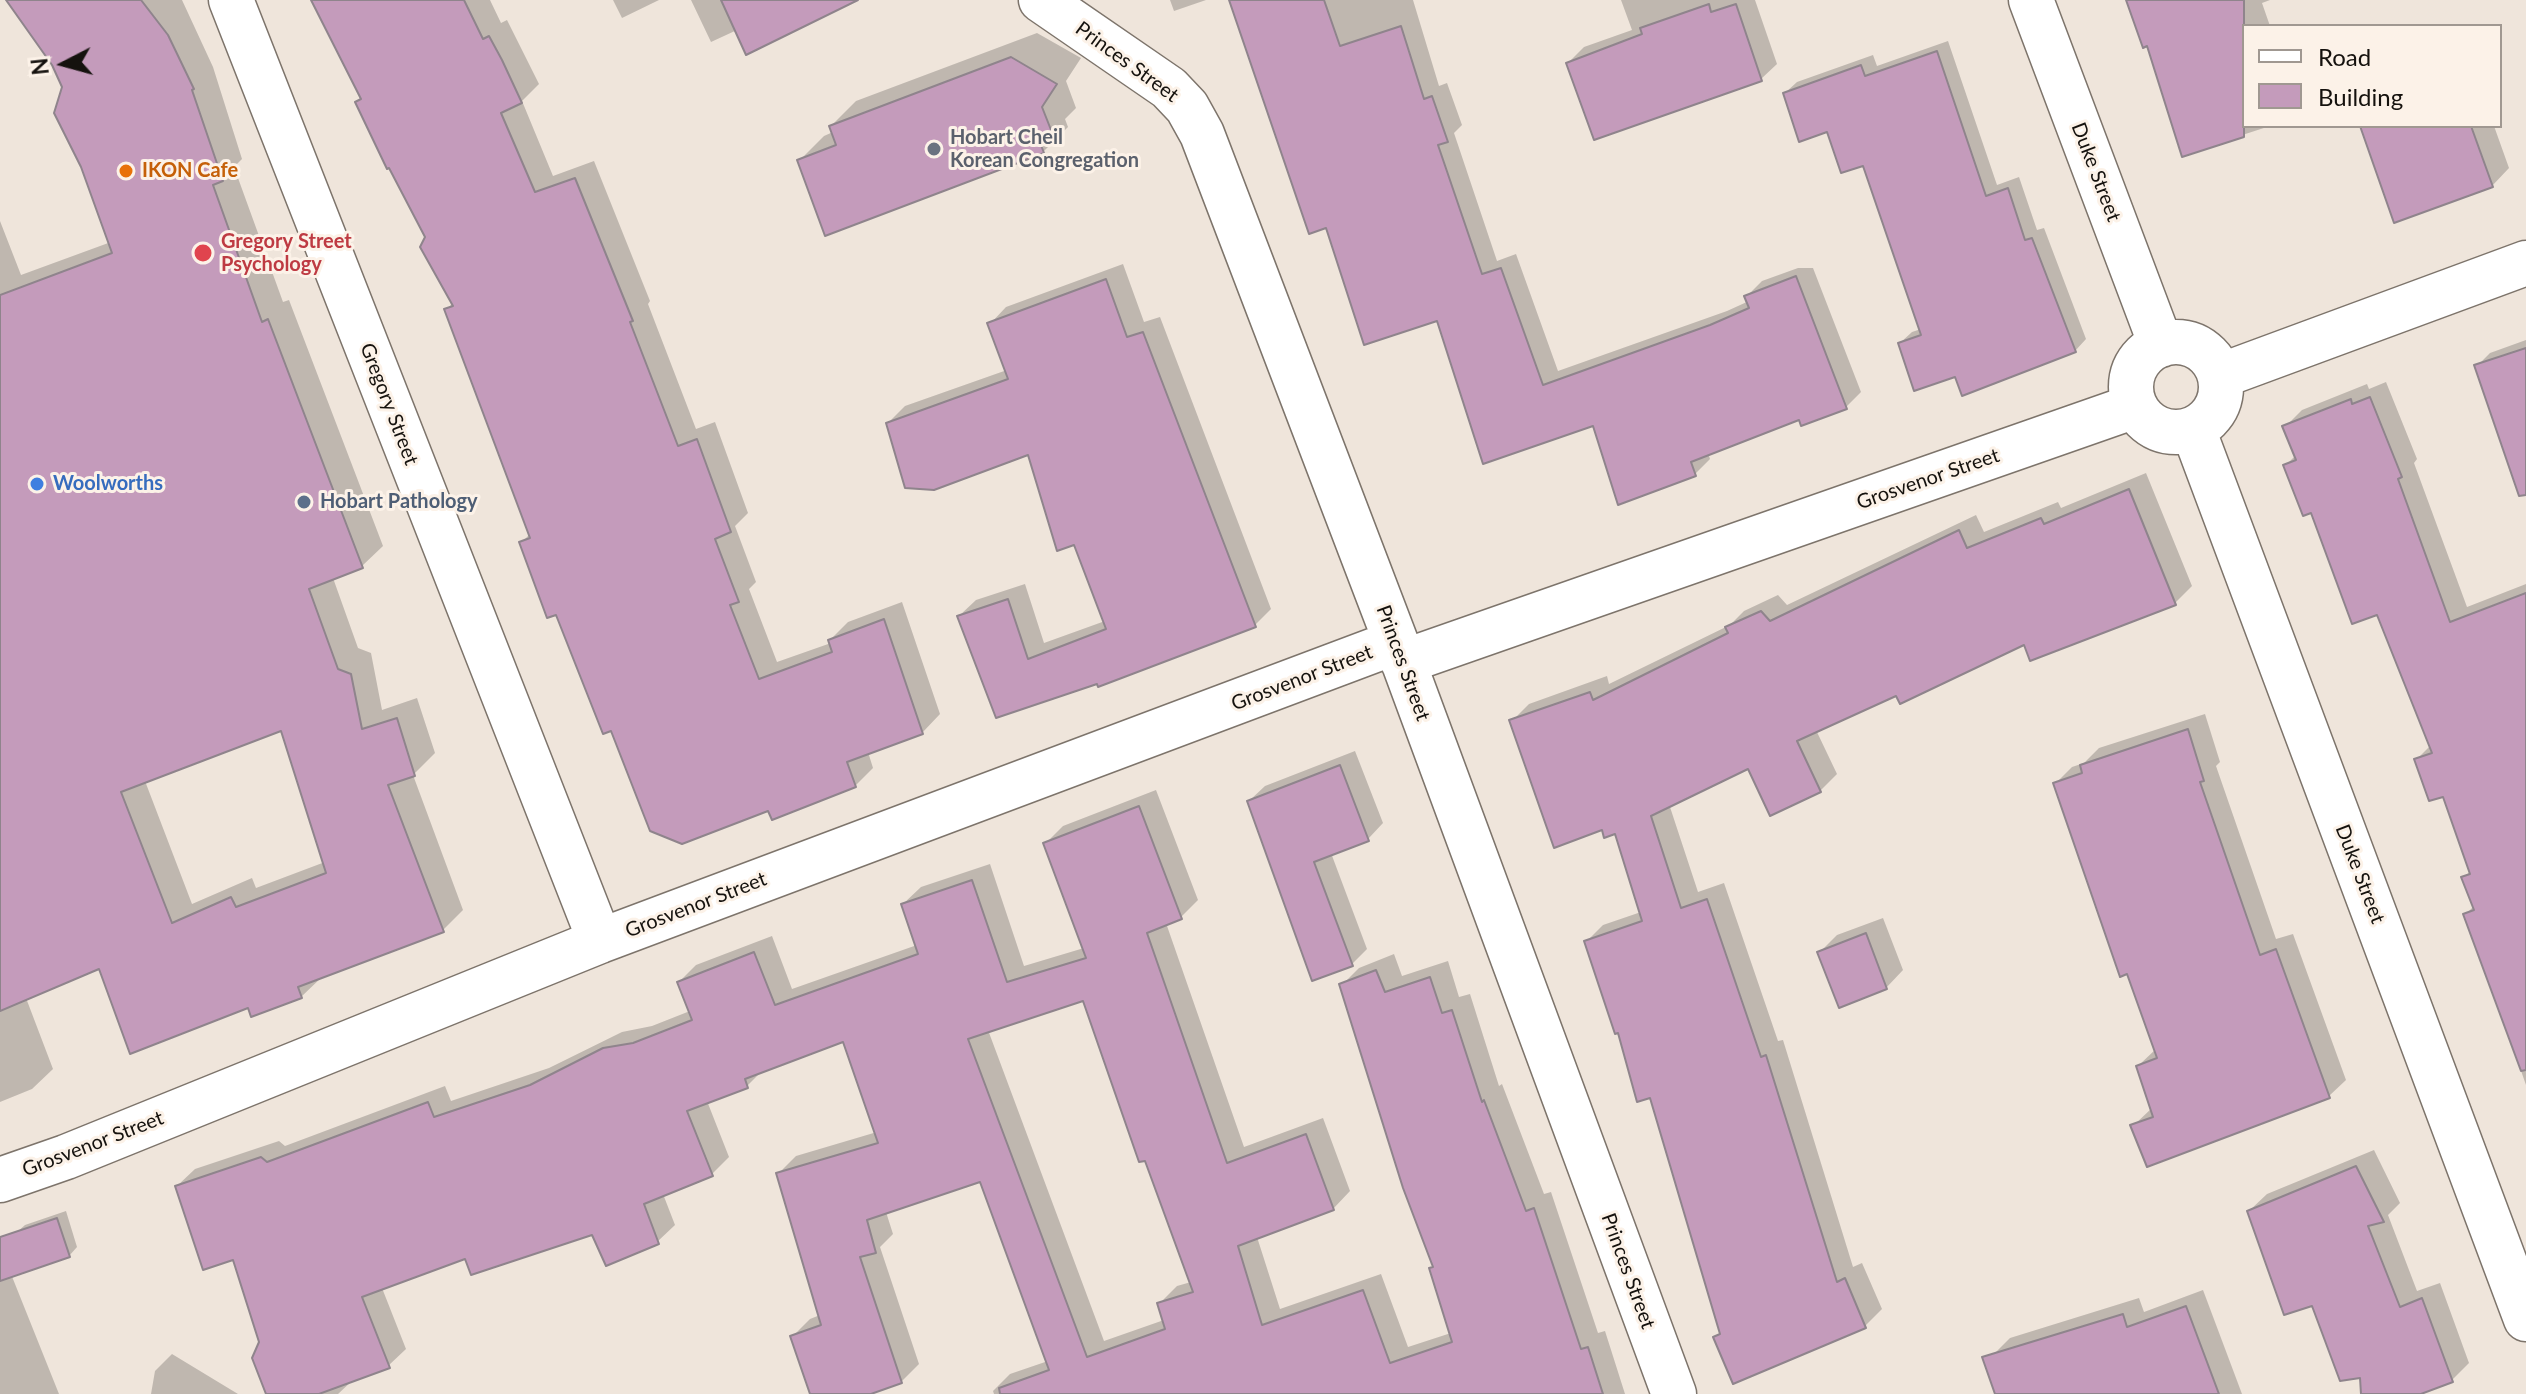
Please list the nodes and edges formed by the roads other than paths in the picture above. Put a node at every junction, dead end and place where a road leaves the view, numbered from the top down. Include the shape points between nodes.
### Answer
1 (231, 0) edge
2 (1041, 0) edge
3 (2031, 0) edge
4 (2526, 263) edge
5 (2161, 345) junction
6 (2220, 376) junction
7 (2135, 406) junction
8 (2193, 429) junction
9 (1400, 652) junction
10 (600, 941) junction
11 (0, 1180) edge
12 (2526, 1319) edge
13 (1674, 1394) edge

1 - 10 street, Gregory Street
2 - 9 street, Princes Street via 1169,88 1202,134
3 - 5 street, Duke Street
4 - 6 street
5 - 6 street via 2190,344 2204,351
5 - 7 street via 2137,363 2132,377
6 - 8 street via 2219,402
7 - 8 street via 2166,431
7 - 9 street, Grosvenor Street
8 - 12 street, Duke Street
9 - 10 street, Grosvenor Street
9 - 13 street, Princes Street
10 - 11 street, Grosvenor Street

